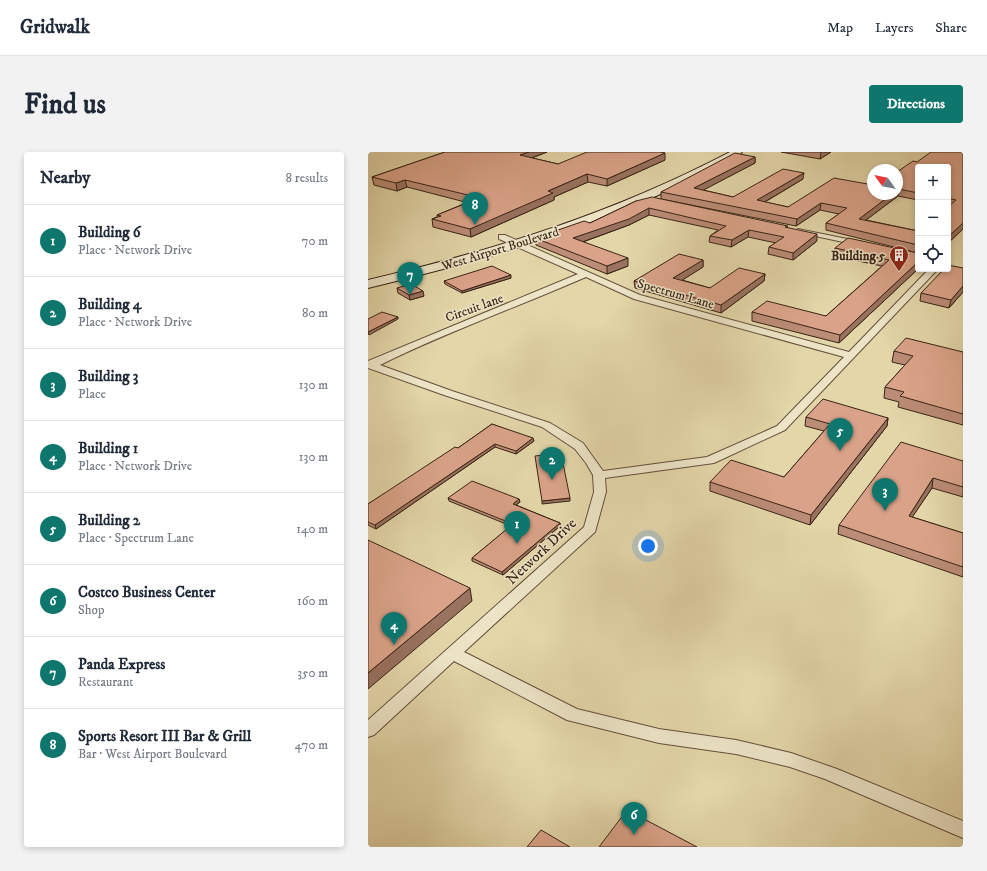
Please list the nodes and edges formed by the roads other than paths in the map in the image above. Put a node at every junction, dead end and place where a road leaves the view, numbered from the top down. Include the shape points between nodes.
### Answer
1 (736, 152) edge
2 (644, 198) junction
3 (658, 201) edge
4 (579, 212) dead end
5 (795, 230) edge
6 (516, 238) junction
7 (872, 246) edge
8 (368, 272) edge
9 (931, 272) edge
10 (586, 274) junction
11 (368, 284) edge
12 (850, 355) junction
13 (369, 364) edge
14 (599, 475) junction
15 (452, 652) junction
16 (368, 730) edge
17 (963, 830) edge

1 - 2 main road, West Airport Boulevard
2 - 3 street
2 - 4 main road via 628,198 601,208
2 - 6 main road, West Airport Boulevard via 576,225
5 - 7 street
6 - 8 main road, West Airport Boulevard via 502,237
6 - 10 street, Spectrum Lane
6 - 11 main road, West Airport Boulevard via 484,254
9 - 12 street
10 - 12 street, Spectrum Lane via 637,297
10 - 13 street, Circuit lane
12 - 14 street via 781,428 710,460
13 - 14 street via 546,425 579,446
14 - 15 street, Network Drive via 600,492 590,529
15 - 16 street, Network Drive
15 - 17 street via 573,715 659,736 791,760 831,774

